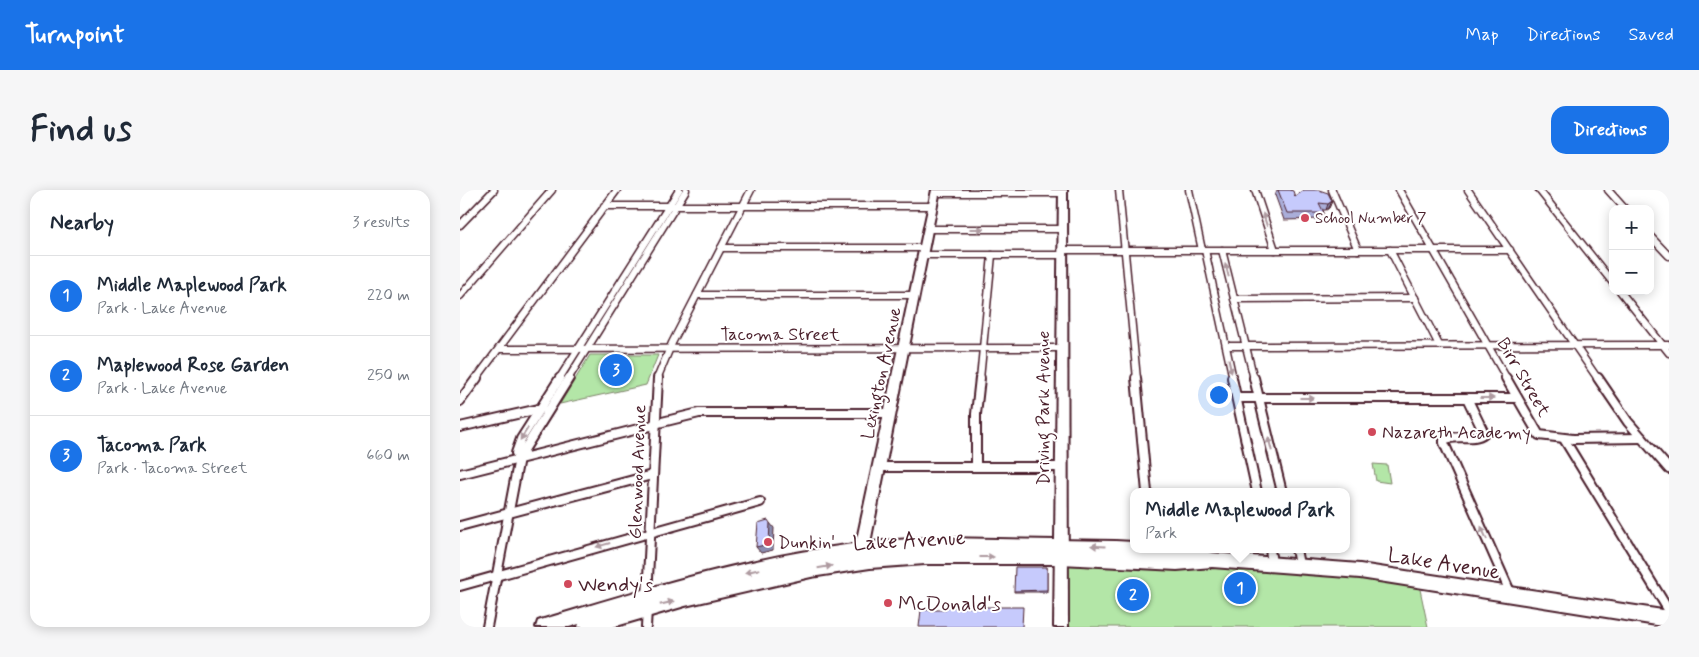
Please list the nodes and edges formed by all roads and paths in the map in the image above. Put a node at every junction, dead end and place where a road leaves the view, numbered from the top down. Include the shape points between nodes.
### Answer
1 (494, 190) edge
2 (552, 190) edge
3 (616, 190) edge
4 (680, 190) edge
5 (686, 190) edge
6 (751, 190) edge
7 (1119, 190) edge
8 (1189, 190) edge
9 (1256, 190) edge
10 (1332, 190) edge
11 (1399, 190) edge
12 (1468, 190) edge
13 (1538, 190) edge
14 (1608, 190) edge
15 (936, 192) edge
16 (1063, 192) edge
17 (1621, 205) edge
18 (604, 206) junction
19 (672, 206) junction
20 (743, 206) junction
21 (933, 206) junction
22 (460, 225) edge
23 (928, 229) junction
24 (1062, 229) junction
25 (1654, 240) edge
26 (721, 248) junction
27 (1124, 250) junction
28 (1204, 250) junction
29 (1222, 250) junction
30 (1275, 250) junction
31 (1358, 250) junction
32 (1390, 250) junction
33 (1432, 250) junction
34 (1510, 250) junction
35 (924, 252) junction
36 (1062, 252) junction
37 (992, 255) junction
38 (1669, 256) edge
39 (1609, 278) edge
40 (697, 295) junction
41 (915, 295) junction
42 (1623, 295) edge
43 (460, 296) edge
44 (1234, 298) junction
45 (1415, 298) junction
46 (1439, 345) junction
47 (1487, 345) junction
48 (1575, 345) junction
49 (1666, 345) edge
50 (1226, 346) junction
51 (1246, 346) junction
52 (904, 348) junction
53 (983, 348) junction
54 (1061, 348) junction
55 (499, 349) junction
56 (582, 349) junction
57 (670, 349) junction
58 (1669, 353) edge
59 (1237, 398) junction
60 (1258, 398) junction
61 (1468, 398) junction
62 (1517, 398) junction
63 (460, 401) edge
64 (541, 408) junction
65 (550, 408) junction
66 (891, 413) junction
67 (654, 424) junction
68 (460, 427) edge
69 (1642, 438) junction
70 (1564, 439) junction
71 (519, 458) junction
72 (880, 467) junction
73 (976, 467) junction
74 (1061, 467) junction
75 (1669, 469) edge
76 (460, 474) edge
77 (652, 475) junction
78 (1147, 488) edge
79 (1256, 488) edge
80 (1281, 488) edge
81 (760, 502) dead end
82 (509, 513) junction
83 (460, 526) edge
84 (650, 532) junction
85 (1130, 549) edge
86 (1061, 551) junction
87 (1130, 553) edge
88 (1149, 553) edge
89 (1297, 553) edge
90 (860, 556) junction
91 (1271, 556) edge
92 (1299, 565) junction
93 (497, 575) junction
94 (460, 586) edge
95 (1510, 594) junction
96 (647, 602) junction
97 (1669, 611) edge
98 (1669, 619) edge
99 (487, 627) edge
100 (544, 627) edge
101 (586, 627) edge
102 (646, 627) edge
103 (1061, 627) edge

1 - 22 street
2 - 43 street
3 - 18 street
4 - 19 street
5 - 19 street
6 - 20 street, Glenwood Avenue
7 - 27 street
8 - 28 street
30 -> 9 street
10 - 31 street
11 - 33 street, Birr Street
12 - 34 street
13 - 39 street
14 - 17 street
15 - 16 street
15 - 21 main road, Lexington Avenue
16 - 24 main road, Driving Park Avenue
18 - 19 street
18 - 55 street
19 - 20 street
19 - 56 street
20 - 21 street
20 - 26 street, Glenwood Avenue
21 - 23 main road, Lexington Avenue
23 -> 24 street
23 - 35 main road, Lexington Avenue
24 - 36 main road, Driving Park Avenue
25 - 38 street
26 - 35 street
26 - 40 street, Glenwood Avenue
27 - 28 street
27 - 36 street
27 - 78 street
28 - 29 street
28 - 50 street
29 - 30 street
44 -> 29 street
30 - 31 street
31 - 32 street
32 - 33 street
32 - 45 street
33 - 34 street
33 - 47 street, Birr Street
34 - 48 street
35 - 37 street
35 - 41 main road, Lexington Avenue
36 - 37 street
36 - 54 main road, Driving Park Avenue
37 - 53 street
40 - 41 street
40 - 57 street, Glenwood Avenue
41 - 52 main road, Lexington Avenue
42 - 49 street
44 - 45 street
44 - 51 street
45 - 46 street
46 - 47 street
46 - 51 street
47 - 48 street
47 - 62 street, Birr Street
48 - 49 street
48 - 69 street
49 - 58 street
50 - 51 street
50 -> 59 street
51 - 60 street
52 - 53 street, Tacoma Street
52 - 57 street, Tacoma Street
52 - 66 main road, Lexington Avenue
53 - 54 street, Tacoma Street
53 - 73 street via 976,414
54 - 74 main road, Driving Park Avenue
55 - 56 street, Tacoma Street
55 - 63 street
56 - 57 street, Tacoma Street
56 - 64 street
56 - 65 street
57 - 67 street, Glenwood Avenue via 655,388
59 - 60 street
59 - 79 street
60 -> 61 street
80 -> 60 street
61 -> 62 street
95 -> 61 street via 1444,443 1449,437 1483,436 1482,425
62 - 70 street, Birr Street via 1539,435
64 - 65 street
64 - 68 street
64 -> 71 street via 518,445 516,454
65 - 71 street
66 - 67 street via 699,413
66 - 72 main road, Lexington Avenue
67 - 71 street
67 - 77 street, Glenwood Avenue
69 - 70 street
69 - 75 street
70 - 97 street
71 - 76 street
71 - 82 street
72 - 73 street
72 - 90 main road, Lexington Avenue
73 - 74 street
74 - 86 main road, Driving Park Avenue
77 - 82 street
77 - 84 street, Glenwood Avenue
81 - 84 street
82 - 83 street
82 - 93 street
84 -> 93 street
84 - 96 street, Glenwood Avenue
85 -> 86 main road, Lake Avenue
86 - 87 main road, Lake Avenue
86 - 90 main road, Lake Avenue via 911,558
86 - 103 main road, Driving Park Avenue
88 - 91 main road, Lake Avenue via 1188,562
89 - 92 street
90 - 96 main road, Lake Avenue via 797,573
91 - 92 main road, Lake Avenue
92 - 95 main road, Lake Avenue
93 - 94 street
93 - 99 street
95 - 98 main road, Lake Avenue
96 - 100 main road, Lake Avenue
96 - 101 main road, Lake Avenue
96 - 102 street, Glenwood Avenue

